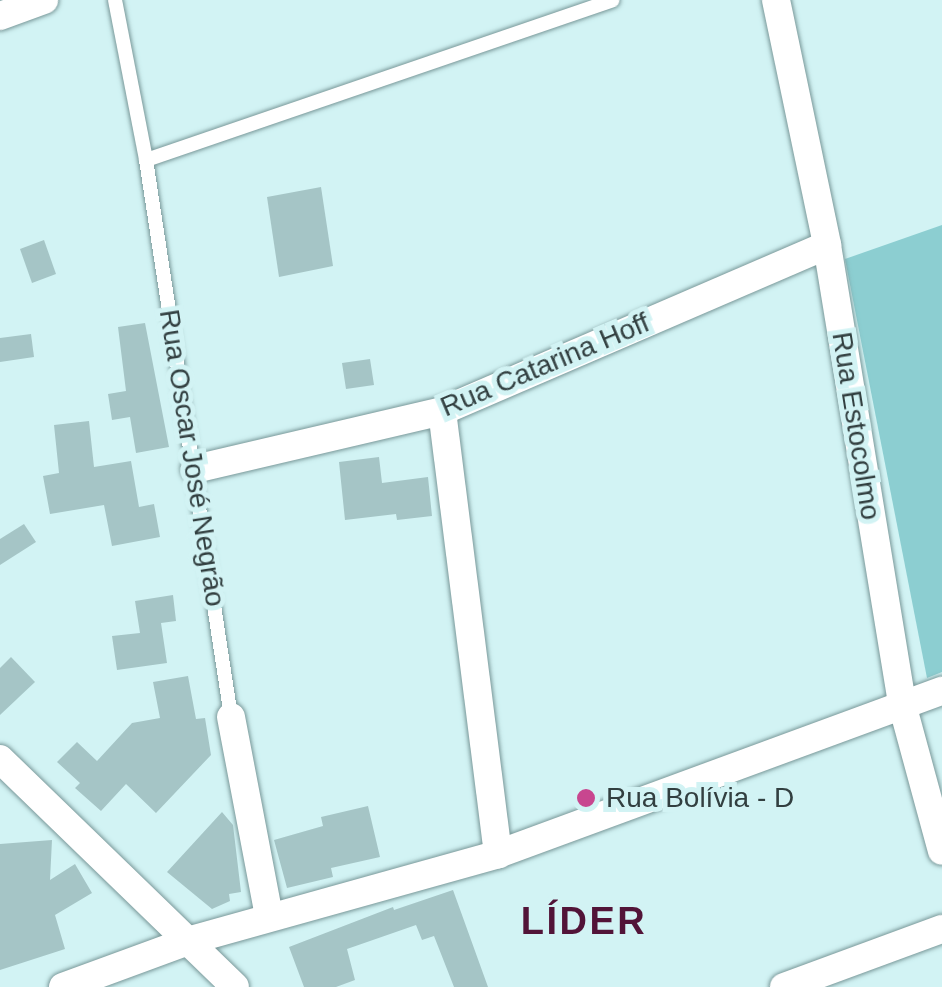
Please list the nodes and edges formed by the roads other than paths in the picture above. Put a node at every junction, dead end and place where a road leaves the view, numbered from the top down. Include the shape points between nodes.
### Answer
1 (44, 0) edge
2 (115, 0) edge
3 (612, 0) edge
4 (776, 0) edge
5 (0, 16) edge
6 (146, 160) junction
7 (827, 246) junction
8 (442, 411) junction
9 (195, 470) junction
10 (942, 690) edge
11 (902, 704) junction
12 (231, 717) joint
13 (0, 759) edge
14 (942, 851) edge
15 (498, 854) junction
16 (270, 916) junction
17 (942, 929) edge
18 (190, 940) junction
19 (62, 987) edge
20 (235, 987) edge
21 (784, 987) edge

1 - 5 street
2 - 6 lane, Rua Oscar José Negrão
3 - 6 lane
4 - 7 street, Rua Estocolmo
6 - 9 lane, Rua Oscar José Negrão
7 - 8 street, Rua Catarina Hoff
7 - 11 street, Rua Estocolmo
8 - 9 street, Rua Catarina Hoff
8 - 15 street
9 - 12 lane, Rua Oscar José Negrão
10 - 11 street
11 - 14 street, Rua Estocolmo
11 - 15 street
12 - 16 street, Rua Oscar José Negrão
13 - 18 street
15 - 16 street
16 - 18 street
17 - 21 street
18 - 19 street
18 - 20 street

